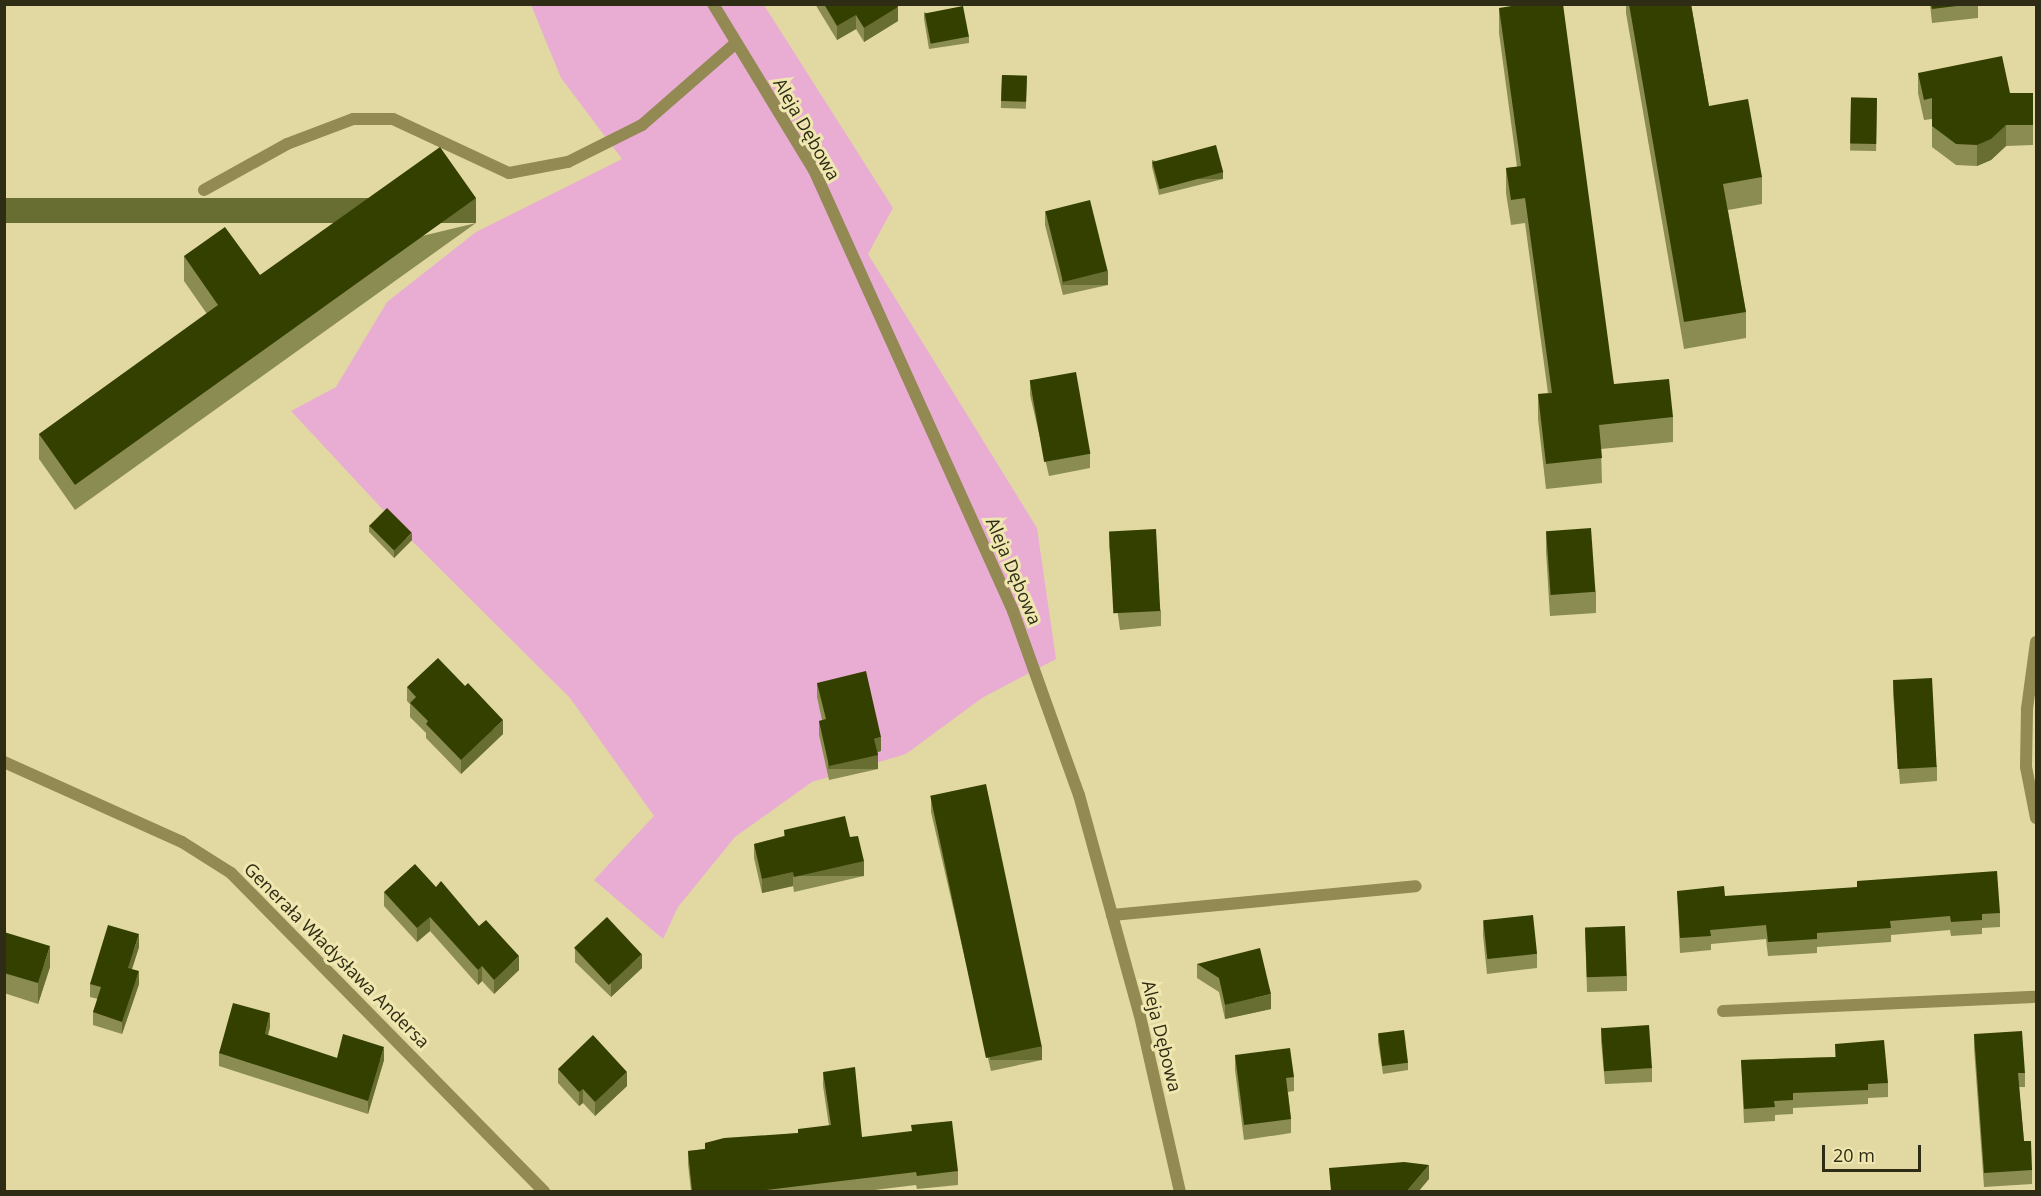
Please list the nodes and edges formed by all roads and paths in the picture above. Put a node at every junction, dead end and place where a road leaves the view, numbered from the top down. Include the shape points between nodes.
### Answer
1 (713, 4) edge
2 (735, 44) junction
3 (204, 190) dead end
4 (2037, 642) edge
5 (4, 762) edge
6 (2037, 818) edge
7 (1416, 886) dead end
8 (1112, 915) junction
9 (2037, 997) edge
10 (1723, 1011) dead end
11 (544, 1191) edge
12 (1180, 1191) edge

1 - 2 street, Aleja Dębowa
2 - 3 street via 642,125 568,162 509,173 393,119 353,118 287,144
2 - 8 street, Aleja Dębowa via 814,170 1013,611 1079,795
4 - 6 street via 2027,709 2026,767
5 - 11 street, Generała Władysława Andersa via 182,842 231,873
7 - 8 street
8 - 12 street, Aleja Dębowa
9 - 10 street

